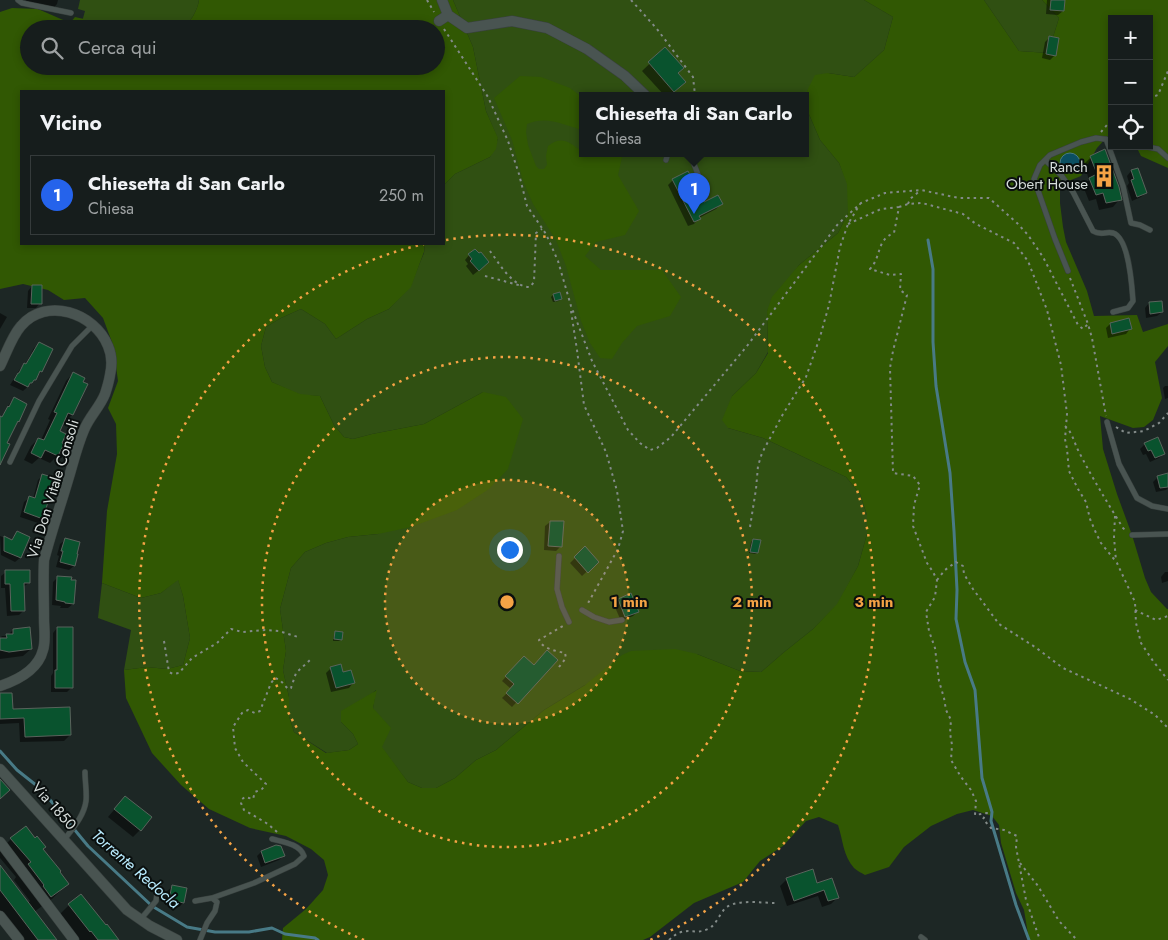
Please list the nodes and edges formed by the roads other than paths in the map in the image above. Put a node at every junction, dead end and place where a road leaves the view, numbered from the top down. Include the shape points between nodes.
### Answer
1 (18, 0) edge
2 (442, 0) edge
3 (71, 13) dead end
4 (448, 16) junction
5 (441, 20) edge
6 (642, 92) edge
7 (1108, 140) edge
8 (1153, 148) edge
9 (1112, 150) edge
10 (667, 157) edge
11 (690, 157) edge
12 (1168, 158) edge
13 (666, 160) dead end
14 (1045, 160) junction
15 (706, 195) dead end
16 (1150, 230) dead end
17 (1068, 271) road end
18 (1113, 312) dead end
19 (93, 325) junction
20 (0, 366) edge
21 (1107, 422) road end
22 (10, 462) dead end
23 (1168, 509) edge
24 (1168, 534) edge
25 (1132, 535) road end
26 (559, 556) dead end
27 (582, 610) road end
28 (622, 620) dead end
29 (570, 622) road end
30 (0, 686) edge
31 (0, 769) edge
32 (85, 772) dead end
33 (66, 837) junction
34 (272, 839) dead end
35 (0, 842) edge
36 (158, 884) dead end
37 (212, 898) junction
38 (195, 901) dead end
39 (0, 916) edge
40 (144, 916) junction
41 (201, 939) edge
42 (19, 940) edge
43 (74, 940) edge
44 (177, 940) edge

1 - 3 lane
2 - 4 street
4 - 5 street
4 - 6 street via 467,28 512,21 547,28 587,48
7 - 14 lane via 1096,138 1081,142
8 - 12 lane
9 - 16 lane via 1131,223
10 - 13 lane
11 - 15 lane
14 - 17 lane via 1034,179
14 - 18 lane via 1073,192 1093,231 1112,233 1126,251 1133,301 1128,308
19 - 20 street, Via Don Vitale Consoli via 62,310 34,316 21,326
19 - 22 lane via 72,346 39,401
19 - 30 street, Via Don Vitale Consoli via 109,347 110,374 105,394 83,432 44,560 43,651 29,672
21 - 23 lane via 1119,464 1137,498 1152,506
24 - 25 lane
26 - 29 lane via 556,589
27 - 28 lane via 609,622
31 - 33 street, Via 1850
32 - 33 lane via 86,802 78,822
33 - 40 street, Via 1850 via 127,910
34 - 37 lane via 299,848 304,856 295,864 254,883
35 - 43 street
36 - 40 lane via 156,901
37 - 38 lane
37 - 41 lane via 216,902 215,911 206,923
39 - 42 street
40 - 44 street, Via 1850 via 162,933

